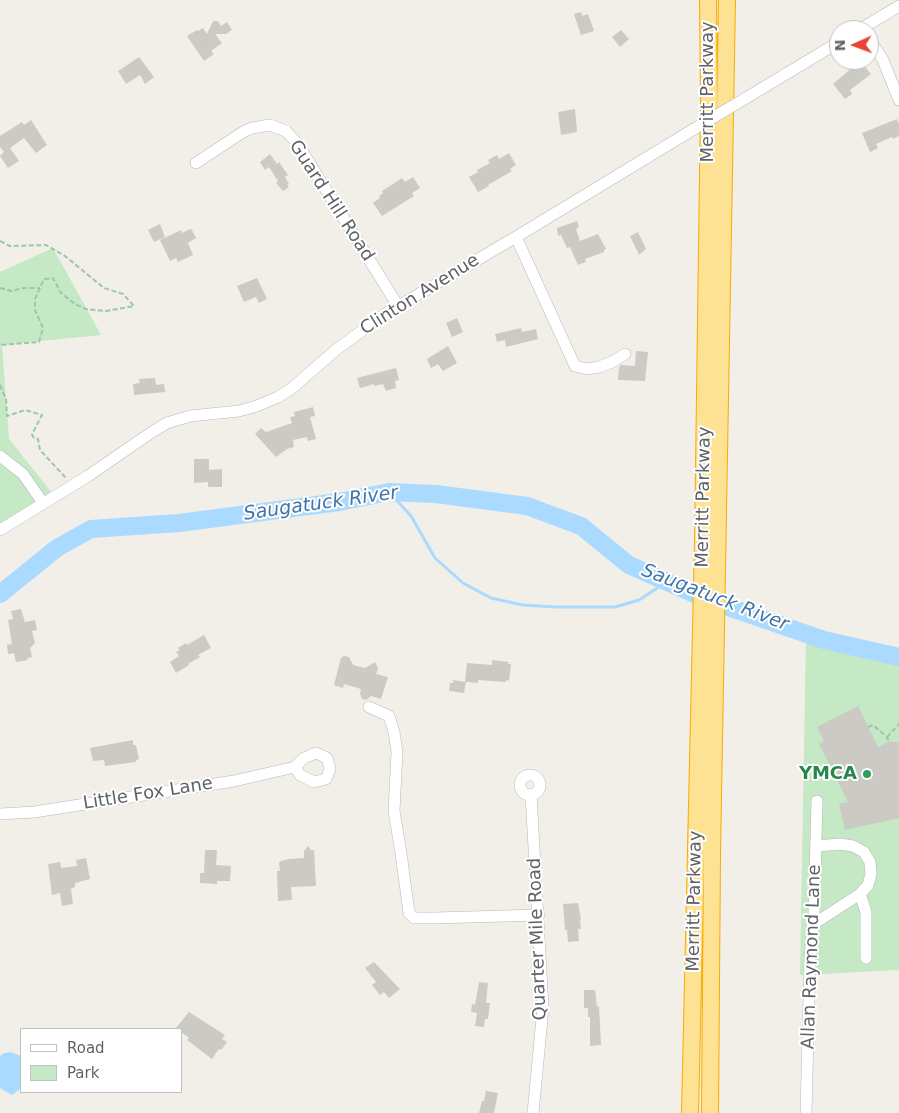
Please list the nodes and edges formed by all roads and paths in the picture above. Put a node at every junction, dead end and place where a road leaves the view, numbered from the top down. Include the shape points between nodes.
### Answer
1 (708, 0) edge
2 (727, 0) edge
3 (899, 6) edge
4 (879, 20) edge
5 (829, 48) edge
6 (879, 54) edge
7 (899, 100) edge
8 (196, 163) dead end
9 (516, 237) junction
10 (0, 241) edge
11 (0, 288) edge
12 (40, 288) junction
13 (398, 306) junction
14 (0, 346) edge
15 (625, 354) dead end
16 (0, 386) edge
17 (0, 456) edge
18 (71, 486) junction
19 (43, 503) junction
20 (0, 530) edge
21 (711, 541) junction
22 (709, 654) junction
23 (369, 707) dead end
24 (899, 724) edge
25 (868, 727) dead end
26 (887, 737) junction
27 (889, 742) dead end
28 (295, 767) dead end
29 (531, 794) dead end
30 (817, 801) dead end
31 (0, 814) edge
32 (816, 846) junction
33 (860, 894) junction
34 (539, 914) junction
35 (812, 926) junction
36 (866, 958) dead end
37 (533, 1113) edge
38 (690, 1113) edge
39 (711, 1113) edge
40 (806, 1113) edge

1 - 21 highway, Merritt Parkway
2 - 21 highway, Merritt Parkway
3 - 4 street
5 - 9 street, Clinton Avenue, bridge
6 - 7 street
8 - 13 street, Guard Hill Road via 252,128 270,125 286,131 297,143
9 - 13 street, Clinton Avenue
9 - 15 street via 576,366 587,369 599,367
10 - 12 path via 10,246 46,245 104,288 123,294 134,306 106,311 86,309 61,293 53,278 44,279
11 - 12 path via 11,291
12 - 14 path via 35,299 35,310 43,328 39,342
13 - 18 street, Clinton Avenue via 331,353 278,397 239,411 190,416 167,423
16 - 18 path via 8,416 25,410 42,415 33,437 38,438 40,450
17 - 19 street via 23,474
18 - 19 street, Clinton Avenue
19 - 20 street, Clinton Avenue
21 - 22 highway, Merritt Parkway
22 - 38 highway, Merritt Parkway
22 - 39 highway, Merritt Parkway
23 - 34 street via 389,716 394,732 397,761 394,811 408,913 414,918
24 - 26 path
25 - 26 path via 873,725
26 - 27 path
28 - 31 street, Little Fox Lane via 150,795
29 - 34 street, Quarter Mile Road
30 - 32 street, Allan Raymond Lane
32 - 33 street via 840,844 864,852 872,874
32 - 35 street, Allan Raymond Lane
33 - 35 street
33 - 36 street via 866,912
34 - 37 street, Quarter Mile Road via 543,1008
35 - 40 street, Allan Raymond Lane

